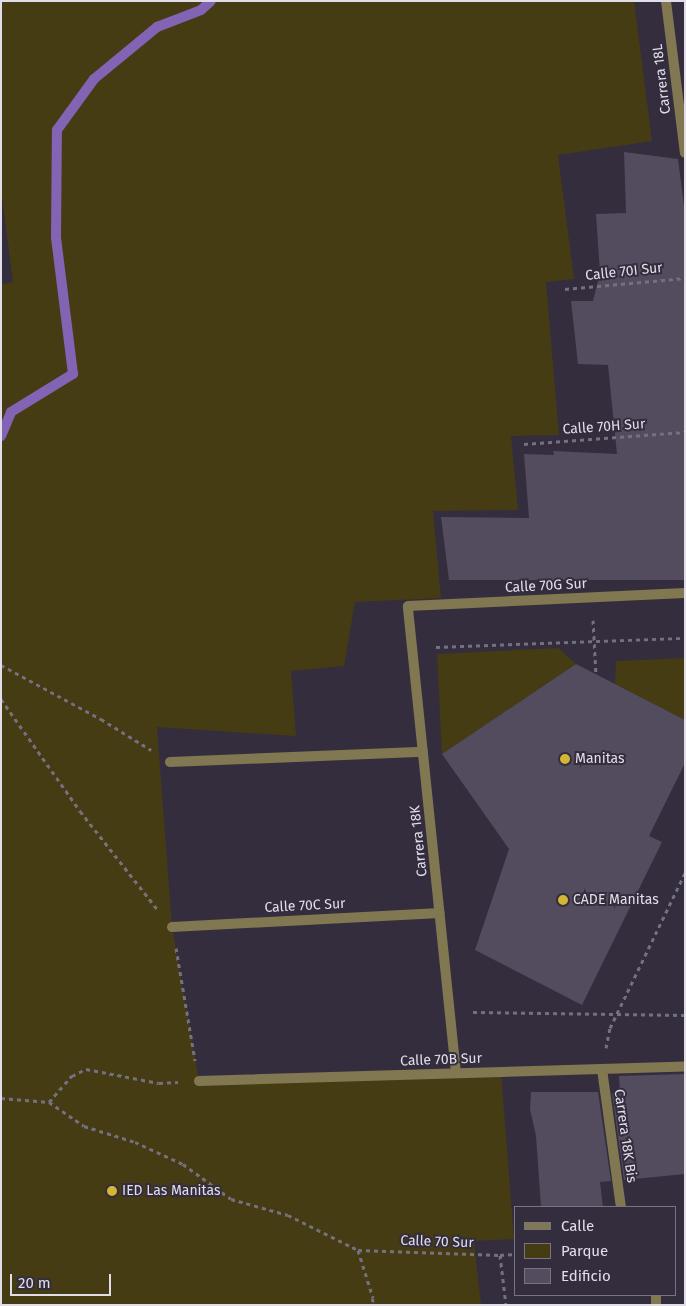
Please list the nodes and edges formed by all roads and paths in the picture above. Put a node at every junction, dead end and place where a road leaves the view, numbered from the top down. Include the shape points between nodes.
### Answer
1 (666, 1) edge
2 (683, 125) edge
3 (685, 153) edge
4 (685, 278) edge
5 (565, 289) dead end
6 (685, 432) edge
7 (524, 444) dead end
8 (685, 593) edge
9 (591, 597) junction
10 (408, 606) joint
11 (685, 638) edge
12 (594, 641) junction
13 (412, 648) junction
14 (1, 665) edge
15 (596, 674) dead end
16 (1, 699) edge
17 (423, 752) junction
18 (170, 762) joint
19 (685, 873) edge
20 (440, 913) junction
21 (172, 927) junction
22 (450, 1011) junction
23 (617, 1014) junction
24 (685, 1015) edge
25 (685, 1066) edge
26 (602, 1069) junction
27 (456, 1073) junction
28 (199, 1080) junction
29 (2, 1098) edge
30 (49, 1102) junction
31 (621, 1206) edge
32 (358, 1250) junction
33 (514, 1254) edge
34 (500, 1255) junction
35 (372, 1305) edge
36 (506, 1305) edge

1 - 2 street, Carrera 18L
2 - 3 street, Carrera 18L
4 - 5 path, Calle 70I Sur
6 - 7 path, Calle 70H Sur
8 - 9 street, Calle 70G Sur
9 - 10 street, Calle 70G Sur
9 - 12 path
10 - 13 street, Carrera 18K
11 - 12 path
12 - 13 path
12 - 15 path
13 - 17 street, Carrera 18K
14 - 18 path via 101,719
16 - 21 path via 80,811
17 - 18 street
17 - 20 street, Carrera 18K
19 - 23 path
20 - 21 street, Calle 70C Sur
20 - 22 street, Carrera 18K
21 - 28 path
22 - 23 path
22 - 27 street, Carrera 18K
23 - 24 path
23 - 26 path via 610,1028
25 - 26 street, Calle 70B Sur
26 - 27 street, Calle 70B Sur
26 - 31 street, Carrera 18K Bis
27 - 28 street, Calle 70B Sur
28 - 30 path via 159,1083 86,1068 72,1076
29 - 30 path
30 - 32 path via 84,1126 135,1142 183,1164 231,1200 288,1215
32 - 34 path, Calle 70 Sur
32 - 35 path via 374,1298
33 - 34 path, Calle 70 Sur
34 - 36 path

